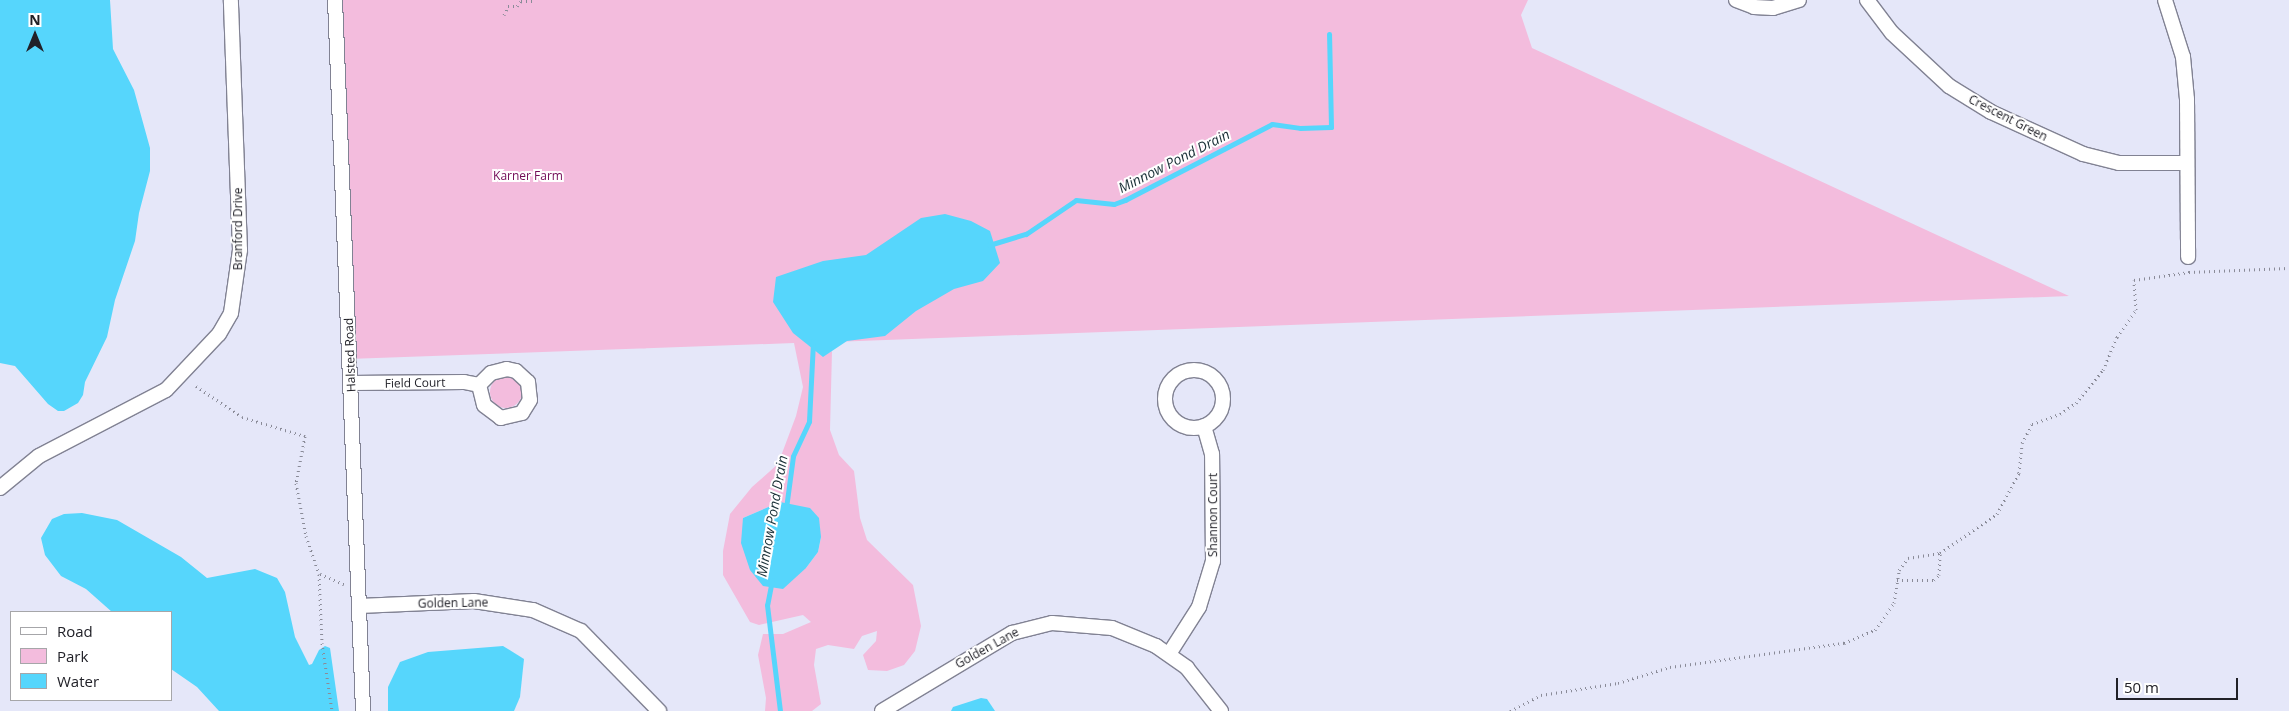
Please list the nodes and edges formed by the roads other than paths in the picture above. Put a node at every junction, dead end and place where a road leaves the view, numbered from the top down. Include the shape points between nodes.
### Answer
1 (231, 0) edge
2 (335, 0) edge
3 (1736, 0) edge
4 (1799, 0) edge
5 (1867, 0) edge
6 (2165, 0) edge
7 (2186, 162) junction
8 (2188, 257) dead end
9 (351, 383) junction
10 (479, 385) dead end
11 (1204, 426) junction
12 (0, 488) edge
13 (359, 606) junction
14 (1169, 654) junction
15 (363, 711) edge
16 (659, 711) edge
17 (882, 711) edge
18 (1221, 711) edge

1 - 12 street, Branford Drive via 240,250 231,312 219,334 166,390 39,456
2 - 9 street, Halsted Road
3 - 4 street via 1754,7 1774,8
5 - 7 street, Crescent Green via 1892,33 1949,86 1991,112 2083,154 2119,163
6 - 7 street via 2183,57 2187,99
7 - 8 street
9 - 10 street, Field Court
9 - 13 street, Halsted Road
11 - 11 street via 1220,411 1222,393 1219,383 1199,370 1180,373 1168,385 1165,395 1169,414 1183,426
11 - 14 street, Shannon Court via 1212,454 1213,561 1199,607
13 - 15 street, Halsted Road
13 - 16 street, Golden Lane via 474,600 533,610 581,631
14 - 17 street, Golden Lane via 1112,628 1052,623 1029,626 976,652
14 - 18 street, Golden Lane via 1202,684

